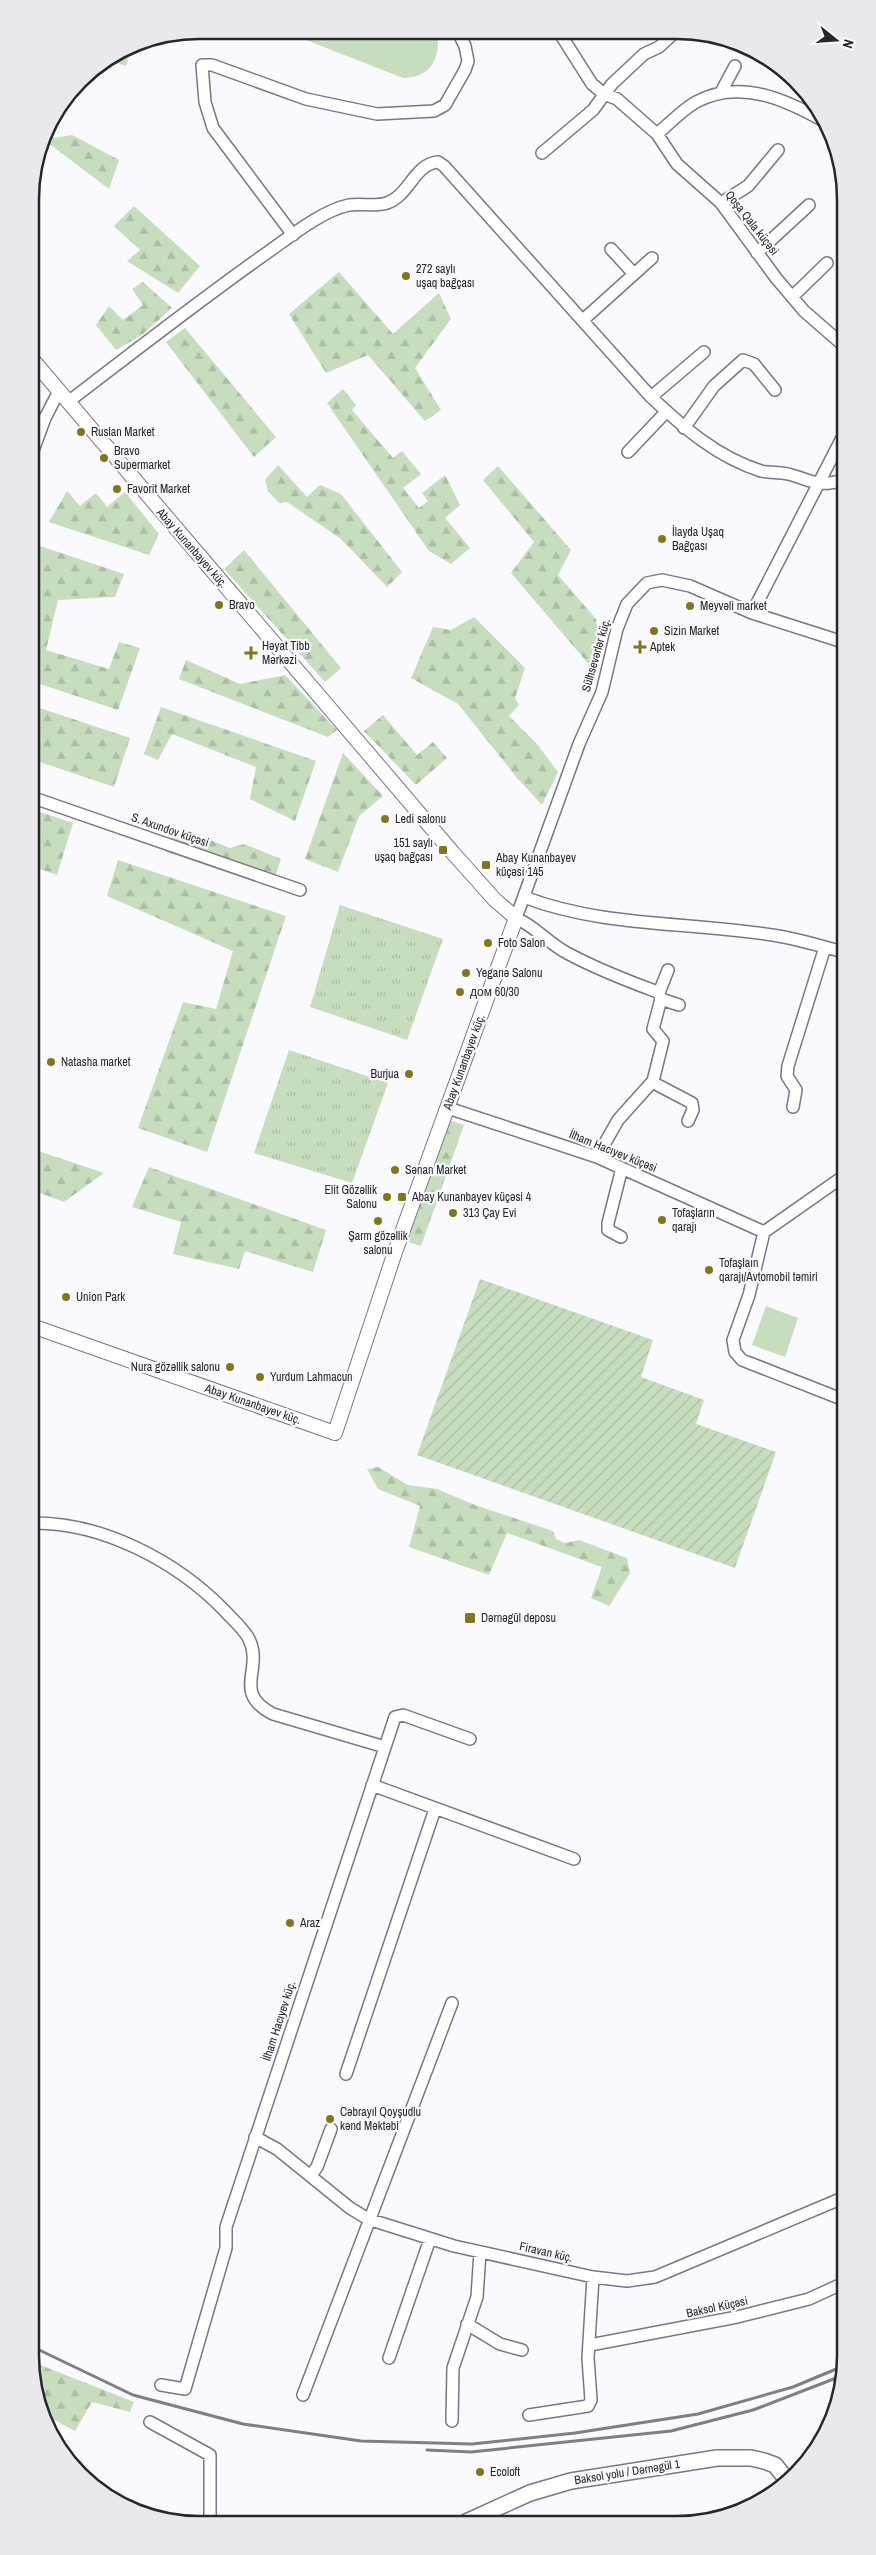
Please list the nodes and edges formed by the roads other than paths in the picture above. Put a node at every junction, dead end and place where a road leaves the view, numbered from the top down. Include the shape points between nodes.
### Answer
1 (460, 39) edge
2 (563, 39) edge
3 (668, 39) edge
4 (735, 66) dead end
5 (721, 92) junction
6 (604, 94) junction
7 (814, 116) edge
8 (657, 134) junction
9 (778, 150) dead end
10 (542, 153) dead end
11 (721, 203) junction
12 (809, 205) dead end
13 (293, 235) junction
14 (611, 249) dead end
15 (757, 252) junction
16 (652, 258) dead end
17 (827, 263) dead end
18 (634, 274) junction
19 (792, 297) junction
20 (582, 320) junction
21 (837, 340) edge
22 (704, 352) dead end
23 (39, 368) edge
24 (775, 390) dead end
25 (63, 397) junction
26 (651, 397) junction
27 (666, 412) junction
28 (684, 428) junction
29 (39, 434) edge
30 (837, 447) edge
31 (628, 452) dead end
32 (837, 481) edge
33 (817, 484) junction
34 (752, 613) junction
35 (837, 640) edge
36 (39, 800) edge
37 (300, 890) dead end
38 (524, 898) junction
39 (516, 918) junction
40 (825, 947) junction
41 (837, 950) edge
42 (668, 970) dead end
43 (660, 996) junction
44 (679, 1005) dead end
45 (652, 1082) junction
46 (448, 1108) junction
47 (793, 1108) dead end
48 (688, 1121) dead end
49 (597, 1157) junction
50 (622, 1168) junction
51 (837, 1181) edge
52 (764, 1232) junction
53 (621, 1237) dead end
54 (39, 1328) edge
55 (837, 1397) edge
56 (39, 1523) edge
57 (470, 1740) dead end
58 (385, 1747) junction
59 (372, 1785) junction
60 (435, 1809) junction
61 (574, 1859) dead end
62 (452, 2003) dead end
63 (346, 2074) dead end
64 (331, 2129) dead end
65 (255, 2137) junction
66 (310, 2176) junction
67 (837, 2200) edge
68 (368, 2219) junction
69 (430, 2239) junction
70 (480, 2252) junction
71 (593, 2277) junction
72 (837, 2286) edge
73 (467, 2324) junction
74 (590, 2345) junction
75 (522, 2350) dead end
76 (389, 2358) dead end
77 (161, 2386) dead end
78 (303, 2395) dead end
79 (529, 2415) dead end
80 (452, 2421) dead end
81 (150, 2422) dead end
82 (784, 2476) edge
83 (210, 2516) edge
84 (479, 2516) edge

1 - 13 street via 468,61 465,70 445,104 434,111 376,114 306,99 212,65 202,65 205,102 213,128
2 - 6 street, Qoşa Qala küçəsi via 592,84
3 - 6 street via 644,54
4 - 5 street
5 - 7 street via 746,91 779,99
5 - 8 street via 695,103
6 - 8 street, Qoşa Qala küçəsi via 617,99
6 - 10 street via 578,125
8 - 11 street, Qoşa Qala küçəsi via 677,164
9 - 11 street via 748,186
11 - 15 street, Qoşa Qala küçəsi
12 - 15 street
13 - 20 street via 349,205 388,203 425,165 438,162
13 - 25 street
14 - 18 street
15 - 19 street, Qoşa Qala küçəsi
16 - 18 street
17 - 19 street
18 - 20 street
19 - 21 street, Qoşa Qala küçəsi
20 - 26 street
22 - 26 street
23 - 25 street, Abay Kunanbayev küç.
24 - 28 street via 754,364 743,360 714,386
25 - 29 street via 45,418
25 - 39 street, Abay Kunanbayev küç. via 453,853 495,900
26 - 27 street
27 - 28 street
27 - 31 street
28 - 33 street via 727,457 763,471 788,474
30 - 33 street
32 - 33 street
33 - 34 street
34 - 35 street, Sülhsevərlər küç.
34 - 38 street, Sülhsevərlər küç. via 690,586 662,580 647,583 627,604 617,629 602,692 579,744
36 - 37 street, S. Axundov küçəsi
38 - 39 street, Sülhsevərlər küç.
38 - 40 street via 596,916 784,937
39 - 43 street via 531,925 565,952
39 - 46 street, Abay Kunanbayev küç.
40 - 41 street
40 - 47 street via 788,1066 787,1076 796,1090
42 - 43 street
43 - 44 street
43 - 45 street via 653,1029 662,1041
45 - 48 street via 692,1103 694,1110
45 - 49 street via 618,1120
46 - 49 street, İlham Hacıyev küçəsi
46 - 54 street, Abay Kunanbayev küç. via 395,1252 335,1433
49 - 50 street, İlham Hacıyev küçəsi
50 - 52 street, İlham Hacıyev küçəsi
50 - 53 street via 608,1223 608,1230
51 - 52 street
52 - 55 street via 749,1294 733,1340 735,1352 742,1360
56 - 58 street via 85,1530 156,1556 206,1592 249,1639 253,1666 250,1680 258,1706 273,1714
57 - 58 street, İlham Hacıyev küç. via 403,1714 396,1717
58 - 59 street, İlham Hacıyev küç.
59 - 60 street
59 - 65 street, İlham Hacıyev küç.
60 - 61 street
60 - 63 street
62 - 68 street
64 - 66 street via 317,2167
65 - 66 street, Firavan küç. via 277,2149
65 - 77 street, İlham Hacıyev küç. via 226,2227 226,2248 185,2389
66 - 68 street, Firavan küç.
67 - 71 street, Firavan küç. via 655,2277 627,2281
68 - 69 street, Firavan küç.
68 - 78 street
69 - 70 street, Firavan küç.
69 - 76 street
70 - 71 street, Firavan küç.
70 - 73 street via 479,2288
71 - 74 street
72 - 74 street, Baksol Küçəsi via 809,2299 738,2317
73 - 75 street via 500,2344
73 - 80 street via 453,2368
74 - 79 street via 591,2400 588,2406
81 - 83 street via 210,2455
82 - 84 main road, Baksol yolu / Dərnəgül 1 via 775,2465 764,2461 718,2458 571,2481 530,2493

